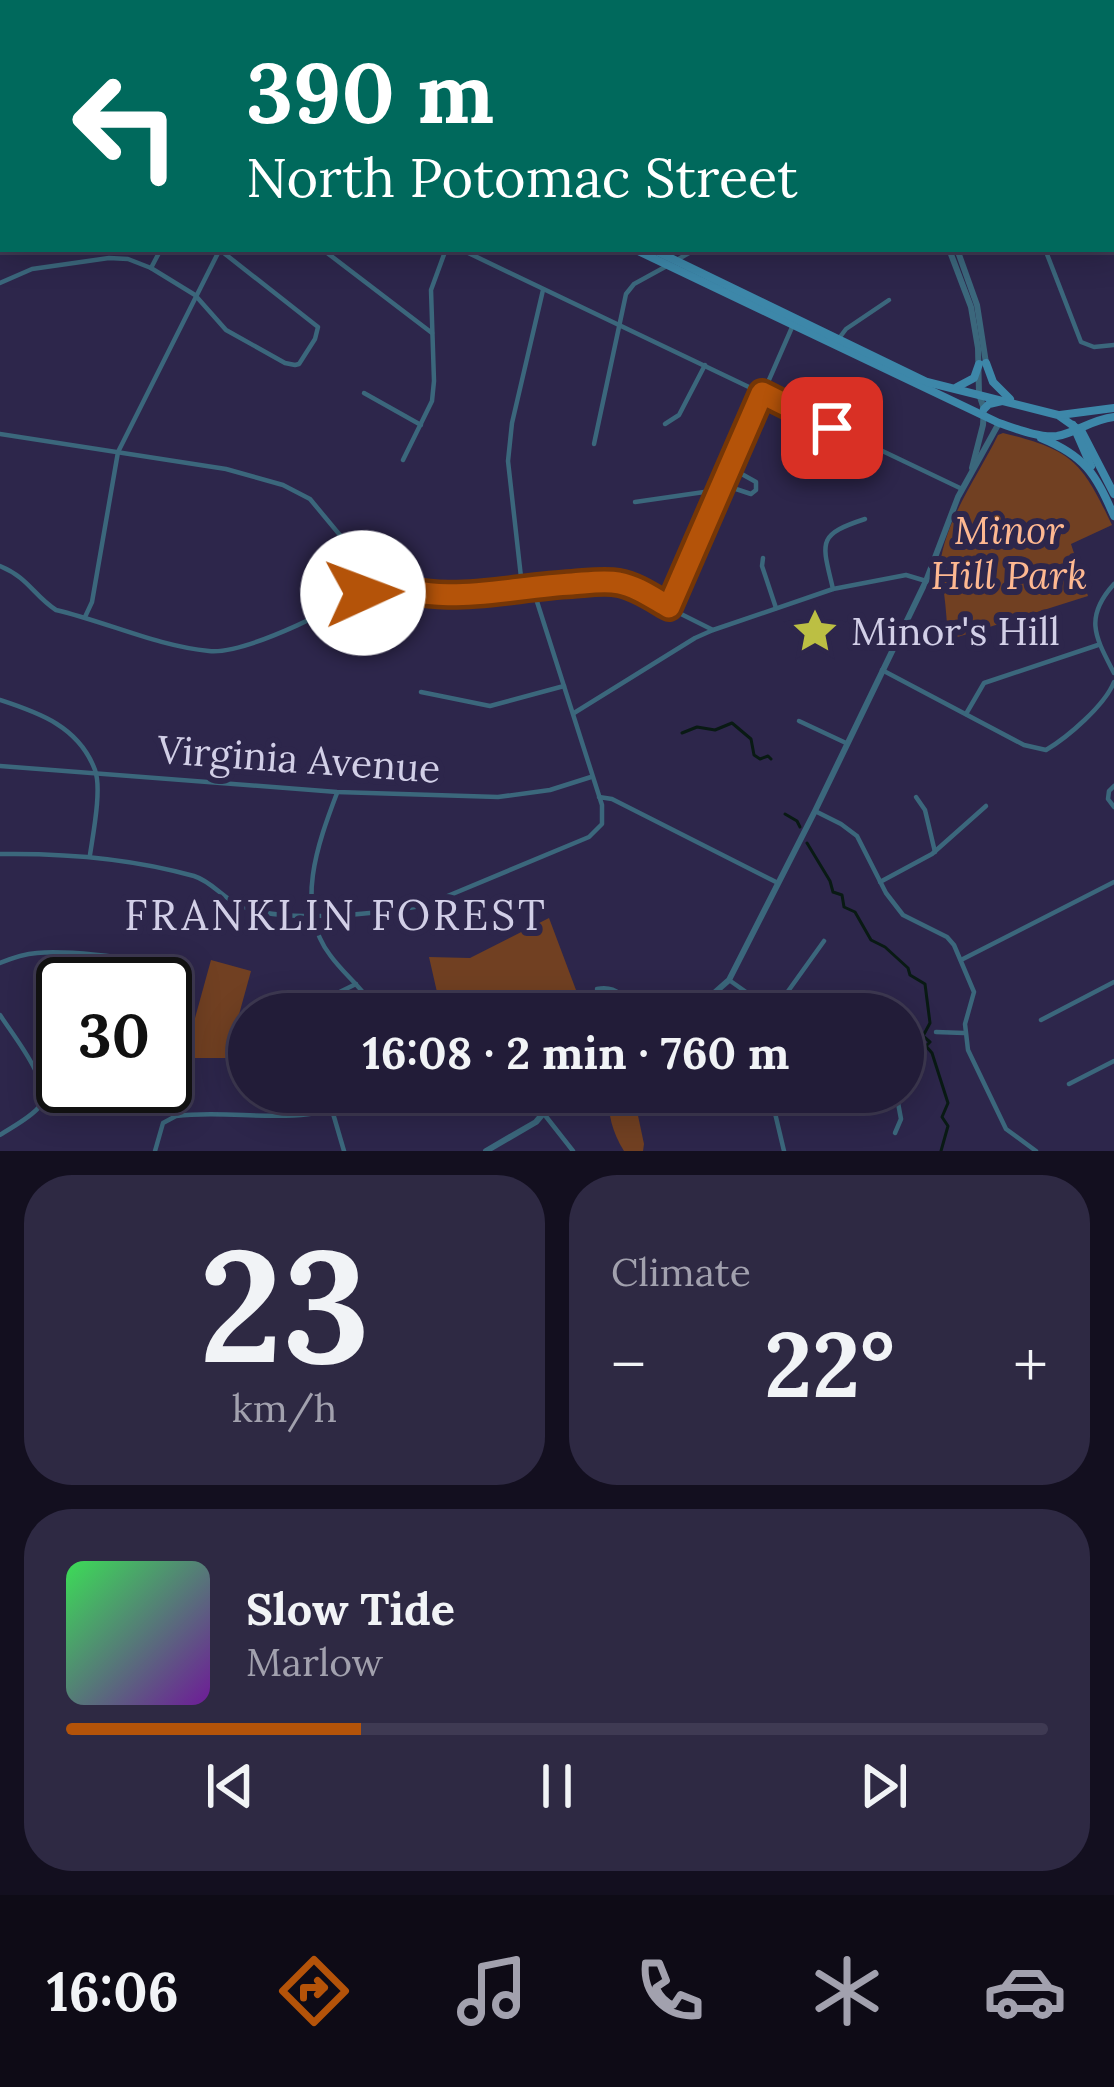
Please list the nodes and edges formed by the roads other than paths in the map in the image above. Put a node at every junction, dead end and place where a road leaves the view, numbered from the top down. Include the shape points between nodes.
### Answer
1 (109, 252) edge
2 (159, 252) edge
3 (218, 252) edge
4 (224, 252) edge
5 (326, 252) edge
6 (445, 252) edge
7 (466, 252) edge
8 (642, 252) edge
9 (656, 252) edge
10 (691, 252) edge
11 (954, 252) edge
12 (1047, 252) edge
13 (110, 258) junction
14 (672, 263) junction
15 (151, 268) junction
16 (0, 284) edge
17 (543, 290) junction
18 (195, 295) junction
19 (889, 300) dead end
20 (794, 322) junction
21 (620, 325) junction
22 (432, 334) junction
23 (836, 342) junction
24 (1114, 345) edge
25 (983, 363) junction
26 (705, 365) junction
27 (954, 388) junction
28 (364, 393) dead end
29 (762, 393) junction
30 (979, 394) junction
31 (1004, 400) junction
32 (1016, 404) junction
33 (984, 413) junction
34 (1108, 413) edge
35 (1058, 415) junction
36 (999, 423) junction
37 (665, 424) dead end
38 (422, 425) junction
39 (1074, 427) junction
40 (832, 428) junction
41 (1028, 432) junction
42 (0, 434) edge
43 (846, 435) junction
44 (1090, 443) junction
45 (594, 444) dead end
46 (118, 452) junction
47 (403, 460) dead end
48 (731, 468) junction
49 (971, 472) junction
50 (1094, 472) junction
51 (722, 487) junction
52 (962, 489) junction
53 (1114, 494) edge
54 (635, 502) dead end
55 (1114, 516) edge
56 (865, 519) dead end
57 (763, 558) dead end
58 (0, 566) edge
59 (379, 580) junction
60 (926, 581) junction
61 (1114, 584) edge
62 (532, 586) junction
63 (522, 588) junction
64 (833, 589) junction
65 (669, 607) junction
66 (776, 608) junction
67 (85, 617) junction
68 (712, 630) junction
69 (1098, 645) junction
70 (882, 670) junction
71 (1114, 673) edge
72 (1114, 682) edge
73 (564, 686) junction
74 (421, 692) dead end
75 (0, 700) edge
76 (574, 713) junction
77 (966, 714) junction
78 (799, 721) dead end
79 (846, 743) junction
80 (0, 766) edge
81 (97, 773) junction
82 (592, 777) junction
83 (1114, 786) edge
84 (337, 792) junction
85 (599, 797) junction
86 (916, 797) dead end
87 (986, 806) dead end
88 (1114, 807) edge
89 (815, 811) junction
90 (935, 852) junction
91 (0, 854) edge
92 (90, 855) junction
93 (1114, 881) edge
94 (880, 882) junction
95 (778, 883) junction
96 (312, 915) junction
97 (824, 941) dead end
98 (111, 957) edge
99 (961, 960) junction
100 (0, 963) edge
101 (729, 980) junction
102 (1114, 982) edge
103 (356, 984) junction
104 (597, 989) dead end
105 (338, 993) edge
106 (365, 993) edge
107 (620, 993) edge
108 (714, 993) edge
109 (746, 993) edge
110 (787, 993) edge
111 (0, 1015) edge
112 (1041, 1020) dead end
113 (936, 1031) dead end
114 (964, 1033) junction
115 (1114, 1061) edge
116 (1069, 1084) dead end
117 (311, 1113) edge
118 (333, 1113) edge
119 (775, 1113) edge
120 (900, 1113) edge
121 (544, 1114) joint
122 (895, 1132) dead end
123 (0, 1135) edge
124 (155, 1151) edge
125 (344, 1151) edge
126 (486, 1151) edge
127 (573, 1151) edge
128 (784, 1151) edge
129 (1036, 1151) edge

1 - 13 street
2 - 15 street
3 - 18 street
4 - 18 street via 317,327 309,350 295,365 226,331
5 - 22 street
6 - 22 street via 431,290
7 - 17 street
8 - 14 main road
9 - 14 main road
10 - 14 street
11 - 25 street
12 - 24 street via 1081,342
13 - 15 street
13 - 16 street via 32,269
14 - 20 main road
14 - 21 street via 626,293
15 - 18 street
17 - 21 street
17 - 63 street via 508,461
18 - 46 street
19 - 23 street
20 - 23 main road
20 - 29 street
21 - 26 street
21 - 45 street
22 - 38 street via 432,401
23 - 27 main road
23 - 33 main road
25 - 27 main road
25 - 30 street
25 - 32 main road
26 - 29 street
26 - 37 street via 679,415
27 - 30 main road
28 - 38 street
29 - 40 street
29 - 48 street
30 - 31 main road
30 - 33 street
31 - 32 main road
31 - 33 main road
32 - 35 main road
33 - 36 main road
33 - 49 street
34 - 35 main road
34 - 39 main road via 1081,417
34 - 44 main road via 1089,430
35 - 39 main road
36 - 41 main road
36 - 49 street
38 - 47 street
39 - 41 main road via 1055,436
39 - 44 main road
39 - 50 main road
40 - 43 street
40 - 43 street via 818,454 823,468
41 - 50 main road
42 - 46 street
43 - 52 street
44 - 53 main road
46 - 59 street via 226,469 300,492
46 - 67 street
48 - 51 street
48 - 51 street via 756,490
49 - 52 street
50 - 55 main road
51 - 54 street
51 - 65 street
52 - 60 street
56 - 64 street via 829,534
57 - 66 street
58 - 67 street via 51,608
59 - 63 street via 449,596
59 - 67 street via 326,613 220,652
60 - 64 street via 906,575
60 - 70 street
61 - 69 street via 1098,610
62 - 63 street
62 - 65 street via 607,582
62 - 73 street
64 - 66 street
65 - 68 street
66 - 68 street
68 - 76 street
69 - 71 street
69 - 77 street via 984,683
70 - 77 street
70 - 79 street
72 - 77 street via 1046,751
73 - 74 street via 490,706
73 - 76 street
75 - 81 street via 56,722
76 - 82 street
78 - 79 street
79 - 89 street
80 - 81 street, Virginia Avenue
81 - 84 street, Virginia Avenue
81 - 92 street
82 - 84 street, Virginia Avenue via 510,797
82 - 85 street
83 - 88 street
84 - 96 street via 314,873
85 - 95 street
85 - 96 street via 603,820 590,837 448,897 402,910
86 - 90 street
87 - 90 street
89 - 94 street via 857,836
89 - 95 street
90 - 94 street
91 - 92 street
92 - 96 street via 201,879 244,908
93 - 99 street
94 - 99 street via 903,915 947,937
95 - 101 street
96 - 103 street via 326,950
97 - 110 street
98 - 100 street via 50,952
99 - 114 street via 974,992
101 - 108 street
101 - 109 street
102 - 112 street
103 - 105 street
103 - 106 street
104 - 107 street
111 - 123 street via 44,1092 36,1110
113 - 114 street
114 - 129 street via 1001,1122
115 - 116 street
117 - 124 street via 176,1116 163,1123
118 - 125 street
119 - 128 street
120 - 122 street
121 - 126 street
121 - 127 street

